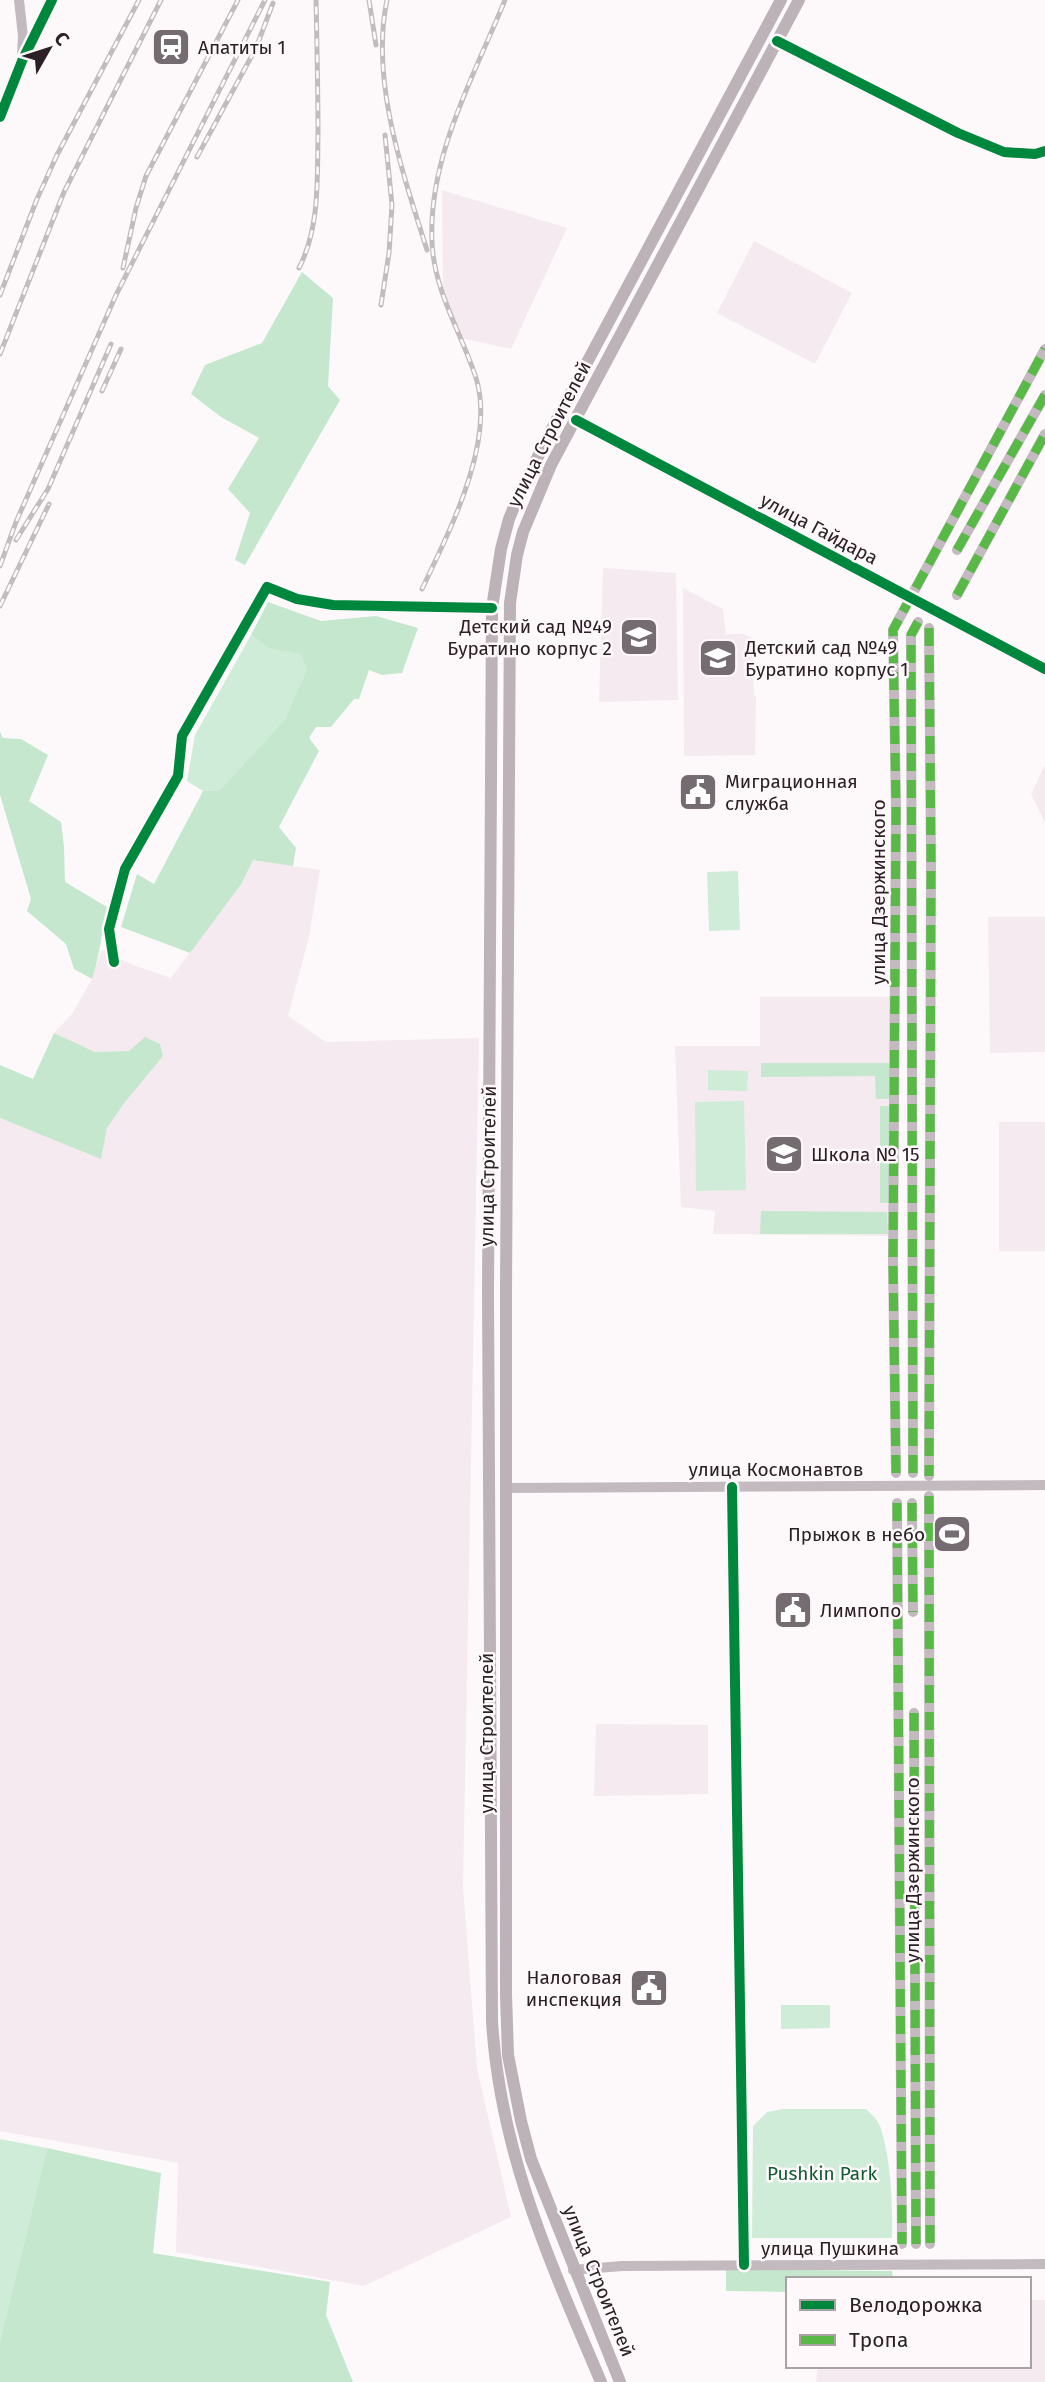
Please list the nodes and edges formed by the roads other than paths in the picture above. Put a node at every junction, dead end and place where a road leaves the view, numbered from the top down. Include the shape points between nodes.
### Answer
1 (19, 0) edge
2 (52, 0) edge
3 (782, 0) edge
4 (799, 0) edge
5 (764, 33) junction
6 (777, 41) junction
7 (22, 61) junction
8 (0, 117) edge
9 (1045, 151) edge
10 (649, 248) junction
11 (664, 256) junction
12 (1045, 349) edge
13 (1045, 394) edge
14 (561, 411) junction
15 (576, 420) junction
16 (1045, 434) edge
17 (957, 550) dead end
18 (957, 595) dead end
19 (911, 597) junction
20 (492, 608) junction
21 (918, 622) dead end
22 (929, 628) dead end
23 (1045, 668) edge
24 (492, 792) junction
25 (509, 793) junction
26 (114, 962) dead end
27 (491, 1060) junction
28 (509, 1061) junction
29 (896, 1473) dead end
30 (913, 1473) dead end
31 (929, 1476) dead end
32 (1045, 1485) edge
33 (732, 1487) junction
34 (489, 1488) junction
35 (506, 1488) junction
36 (929, 1496) dead end
37 (897, 1503) dead end
38 (912, 1503) dead end
39 (913, 1612) dead end
40 (490, 1713) junction
41 (505, 1713) junction
42 (914, 1713) dead end
43 (902, 2244) dead end
44 (916, 2244) dead end
45 (930, 2244) dead end
46 (1045, 2264) edge
47 (744, 2265) junction
48 (573, 2270) junction
49 (556, 2274) junction
50 (601, 2382) edge
51 (620, 2382) edge

1 - 7 street
2 - 7 street
3 - 5 main road, улица Строителей
4 - 6 main road, улица Строителей
5 - 6 main road
5 - 10 main road, улица Строителей
6 - 9 street via 1004,152
6 - 11 main road, улица Строителей
7 - 8 street
10 - 11 main road
10 - 14 main road, улица Строителей
11 - 15 main road, улица Строителей
12 - 19 street, улица Дзержинского
13 - 17 street
14 - 15 main road
14 - 20 main road, улица Строителей via 509,519
15 - 19 street, улица Гайдара
15 - 25 main road, улица Строителей via 530,510 517,555 510,603
16 - 18 street
19 - 23 street, улица Гайдара
19 - 29 street, улица Дзержинского via 893,631
20 - 24 main road, улица Строителей
20 - 26 street via 333,605 297,599 267,587 182,736 178,776 125,869 109,929
21 - 30 street, улица Дзержинского via 911,635
22 - 31 street
24 - 25 main road
24 - 27 main road, улица Строителей
25 - 28 main road, улица Строителей
27 - 28 main road
27 - 34 main road, улица Строителей
28 - 35 main road, улица Строителей
32 - 33 street, улица Космонавтов
33 - 35 street, улица Космонавтов
33 - 47 street
34 - 35 main road
34 - 40 main road, улица Строителей
35 - 41 main road, улица Строителей
36 - 45 street, улица Дзержинского
37 - 43 street, улица Дзержинского
38 - 39 street
40 - 41 main road
40 - 49 main road, улица Строителей via 496,2078 525,2196
41 - 48 main road, улица Строителей via 509,2055 531,2159
42 - 44 street, улица Дзержинского
46 - 47 street, улица Пушкина
47 - 48 street, улица Пушкина
48 - 49 main road
48 - 51 main road, улица Строителей
49 - 50 main road, улица Строителей

